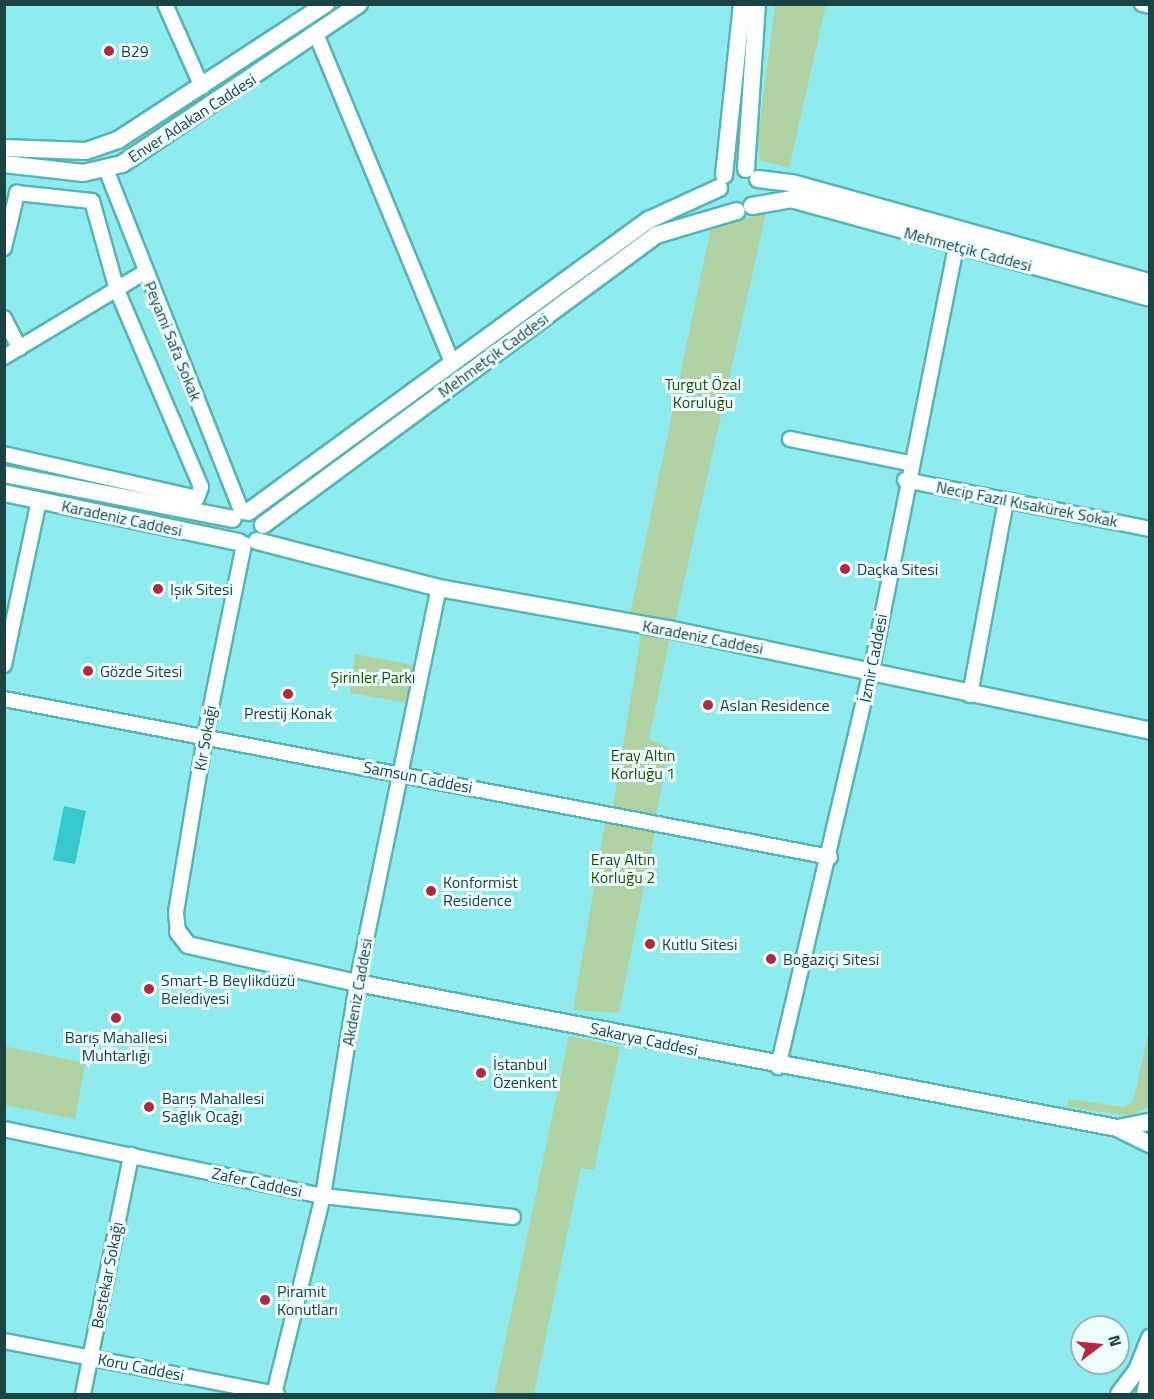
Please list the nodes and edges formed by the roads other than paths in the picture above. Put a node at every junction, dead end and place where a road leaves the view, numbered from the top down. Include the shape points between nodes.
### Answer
1 (165, 4) edge
2 (326, 4) edge
3 (359, 4) edge
4 (742, 4) edge
5 (757, 4) edge
6 (1142, 4) edge
7 (1149, 6) edge
8 (316, 34) junction
9 (202, 87) junction
10 (4, 148) edge
11 (99, 148) junction
12 (4, 164) edge
13 (106, 169) junction
14 (752, 174) junction
15 (722, 182) junction
16 (745, 208) junction
17 (957, 239) junction
18 (4, 248) edge
19 (145, 272) junction
20 (1149, 282) edge
21 (117, 290) junction
22 (1149, 298) edge
23 (4, 318) edge
24 (20, 348) junction
25 (4, 357) edge
26 (452, 362) junction
27 (790, 439) dead end
28 (4, 454) edge
29 (909, 463) junction
30 (4, 474) edge
31 (905, 480) junction
32 (4, 493) edge
33 (1006, 500) junction
34 (39, 501) junction
35 (241, 514) junction
36 (1149, 529) edge
37 (251, 538) junction
38 (439, 588) junction
39 (4, 665) edge
40 (871, 672) junction
41 (969, 695) junction
42 (4, 699) edge
43 (1149, 730) edge
44 (205, 736) junction
45 (400, 773) junction
46 (830, 857) junction
47 (178, 932) joint
48 (357, 983) junction
49 (778, 1067) junction
50 (1149, 1122) edge
51 (1117, 1128) junction
52 (4, 1129) edge
53 (1149, 1143) edge
54 (131, 1155) junction
55 (323, 1196) junction
56 (513, 1217) dead end
57 (1149, 1336) edge
58 (4, 1341) edge
59 (90, 1357) junction
60 (1149, 1371) edge
61 (275, 1394) edge
62 (82, 1395) edge
63 (1119, 1395) edge
64 (1145, 1395) edge

1 - 9 street
2 - 9 main road, Enver Adakan Caddesi
3 - 8 main road, Enver Adakan Caddesi
4 - 15 main road
5 - 14 main road
6 - 7 street
8 - 13 main road, Enver Adakan Caddesi via 143,153
8 - 26 street
9 - 11 main road, Enver Adakan Caddesi
10 - 11 main road, Enver Adakan Caddesi via 50,152
11 - 13 main road
12 - 13 main road, Enver Adakan Caddesi via 83,173
13 - 19 street, Peyami Safa Sokak
14 - 15 main road, Mehmetçik Caddesi
14 - 16 main road via 760,190
14 - 17 main road, Mehmetçik Caddesi via 792,183
15 - 16 main road via 723,201
15 - 26 main road, Mehmetçik Caddesi via 649,220
16 - 17 main road, Mehmetçik Caddesi via 791,199
16 - 37 main road, Mehmetçik Caddesi via 656,235
17 - 20 main road, Mehmetçik Caddesi
17 - 22 main road, Mehmetçik Caddesi
17 - 29 street, İzmir Caddesi
18 - 21 street via 16,193 92,201
19 - 21 street
19 - 35 street, Peyami Safa Sokak
21 - 24 street
21 - 28 street via 201,487 197,498
23 - 24 street
24 - 25 street
26 - 35 main road, Mehmetçik Caddesi
27 - 29 street
29 - 31 street, İzmir Caddesi
30 - 35 main road, Karadeniz Caddesi
31 - 33 street, Necip Fazıl Kısakürek Sokak
31 - 40 street, İzmir Caddesi
32 - 34 main road, Karadeniz Caddesi
33 - 36 street, Necip Fazıl Kısakürek Sokak
33 - 41 street
34 - 37 main road, Karadeniz Caddesi
34 - 39 street
35 - 37 main road
35 - 37 main road via 230,529
37 - 38 main road, Karadeniz Caddesi
37 - 44 street, Kır Sokağı
38 - 40 main road, Karadeniz Caddesi
38 - 45 street, Akdeniz Caddesi
40 - 41 main road, Karadeniz Caddesi
40 - 46 street, İzmir Caddesi
41 - 43 main road, Karadeniz Caddesi
42 - 44 street, Samsun Caddesi
44 - 45 street, Samsun Caddesi
44 - 47 street, Kır Sokağı via 176,912
45 - 46 street, Samsun Caddesi
45 - 48 street, Akdeniz Caddesi
46 - 49 street, İzmir Caddesi
47 - 48 main road, Sakarya Caddesi via 188,945
48 - 49 main road, Sakarya Caddesi
48 - 55 street, Akdeniz Caddesi
49 - 51 main road, Sakarya Caddesi
50 - 51 main road
51 - 53 main road
52 - 54 street, Zafer Caddesi
54 - 55 street, Zafer Caddesi
54 - 59 street, Bestekar Sokağı
55 - 56 street, Zafer Caddesi
55 - 61 street, Akdeniz Caddesi
57 - 63 main road via 1137,1370
58 - 59 street, Koru Caddesi
59 - 61 street, Koru Caddesi
59 - 62 street, Bestekar Sokağı
60 - 64 main road

